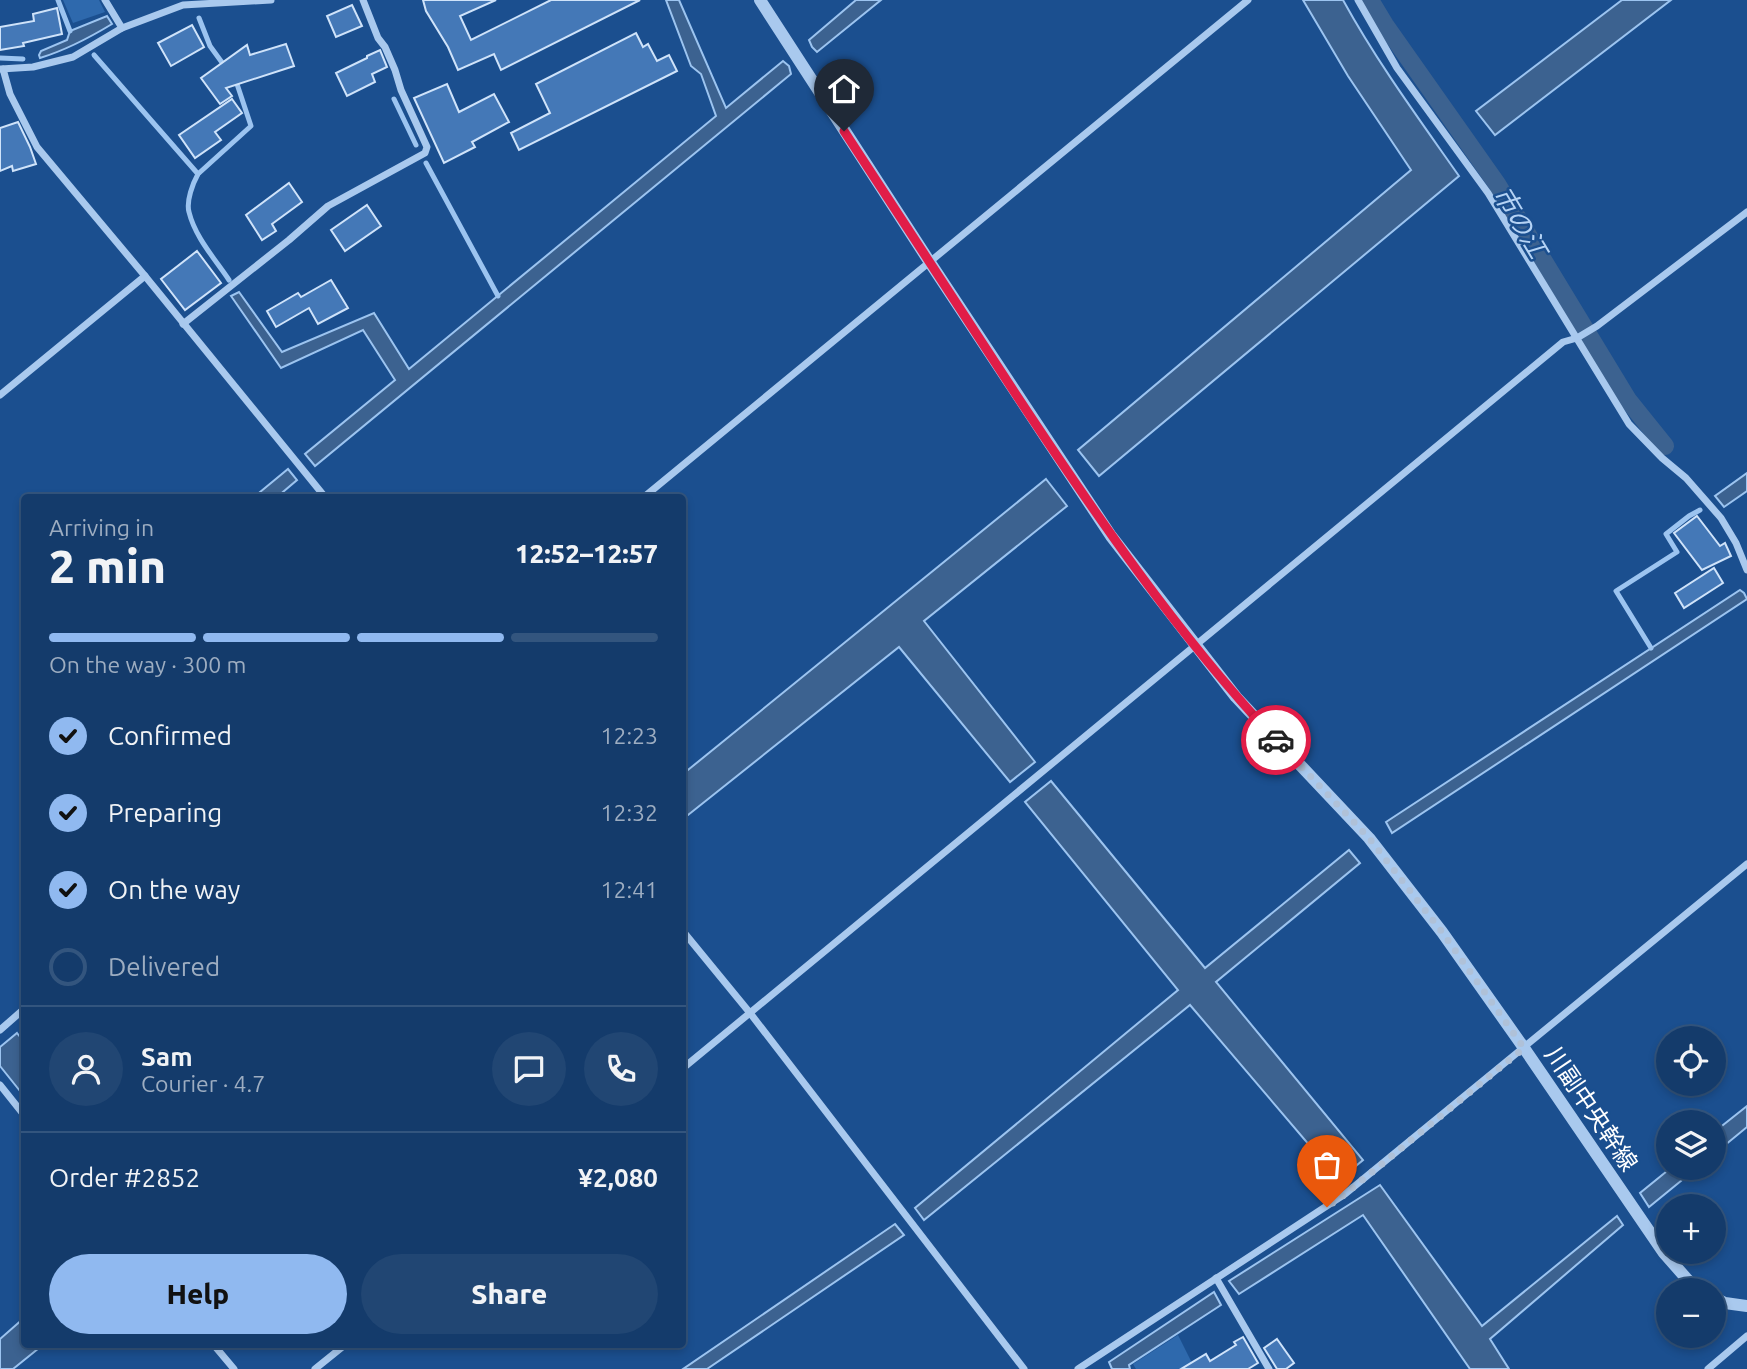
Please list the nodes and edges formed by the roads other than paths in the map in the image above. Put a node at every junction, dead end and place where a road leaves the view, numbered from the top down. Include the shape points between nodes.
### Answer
1 (105, 0) edge
2 (271, 0) edge
3 (363, 0) edge
4 (760, 0) edge
5 (1248, 0) edge
6 (1358, 0) edge
7 (182, 2) edge
8 (122, 28) junction
9 (1, 69) edge
10 (1747, 212) edge
11 (929, 261) junction
12 (145, 276) junction
13 (183, 324) junction
14 (1577, 338) junction
15 (0, 395) edge
16 (324, 494) edge
17 (648, 494) edge
18 (1735, 543) junction
19 (1747, 544) edge
20 (1747, 570) edge
21 (1195, 645) junction
22 (1747, 864) edge
23 (686, 935) edge
24 (21, 1012) edge
25 (750, 1013) junction
26 (0, 1030) edge
27 (1524, 1048) junction
28 (686, 1066) edge
29 (0, 1085) edge
30 (21, 1111) edge
31 (1216, 1278) junction
32 (1686, 1278) edge
33 (1726, 1303) edge
34 (1747, 1306) edge
35 (1747, 1336) edge
36 (217, 1348) edge
37 (341, 1348) edge
38 (234, 1369) edge
39 (315, 1369) edge
40 (1024, 1369) edge
41 (1078, 1369) edge
42 (1269, 1369) edge
43 (1708, 1369) edge

1 - 8 street
2 - 7 street
3 - 13 street via 427,147 425,153 328,206
4 - 11 street, 川副中央幹線
5 - 11 street
6 - 14 street via 1397,68 1488,192
7 - 8 street
8 - 9 street via 73,57
9 - 12 street via 37,147
10 - 14 street
11 - 17 street
11 - 21 street, 川副中央幹線 via 1111,536
12 - 13 street
12 - 15 street
13 - 16 street
14 - 18 street via 1629,424 1686,478 1721,518
14 - 21 street via 1563,342
18 - 19 street
18 - 20 street
21 - 25 street
21 - 27 street, 川副中央幹線 via 1236,697 1369,838
22 - 27 street
23 - 25 street
24 - 26 street
25 - 28 street
25 - 40 street
27 - 31 street via 1345,1194
27 - 32 street, 川副中央幹線 via 1664,1253
29 - 30 street
31 - 41 street
31 - 42 street
33 - 34 street
35 - 43 street
36 - 38 street
37 - 39 street

